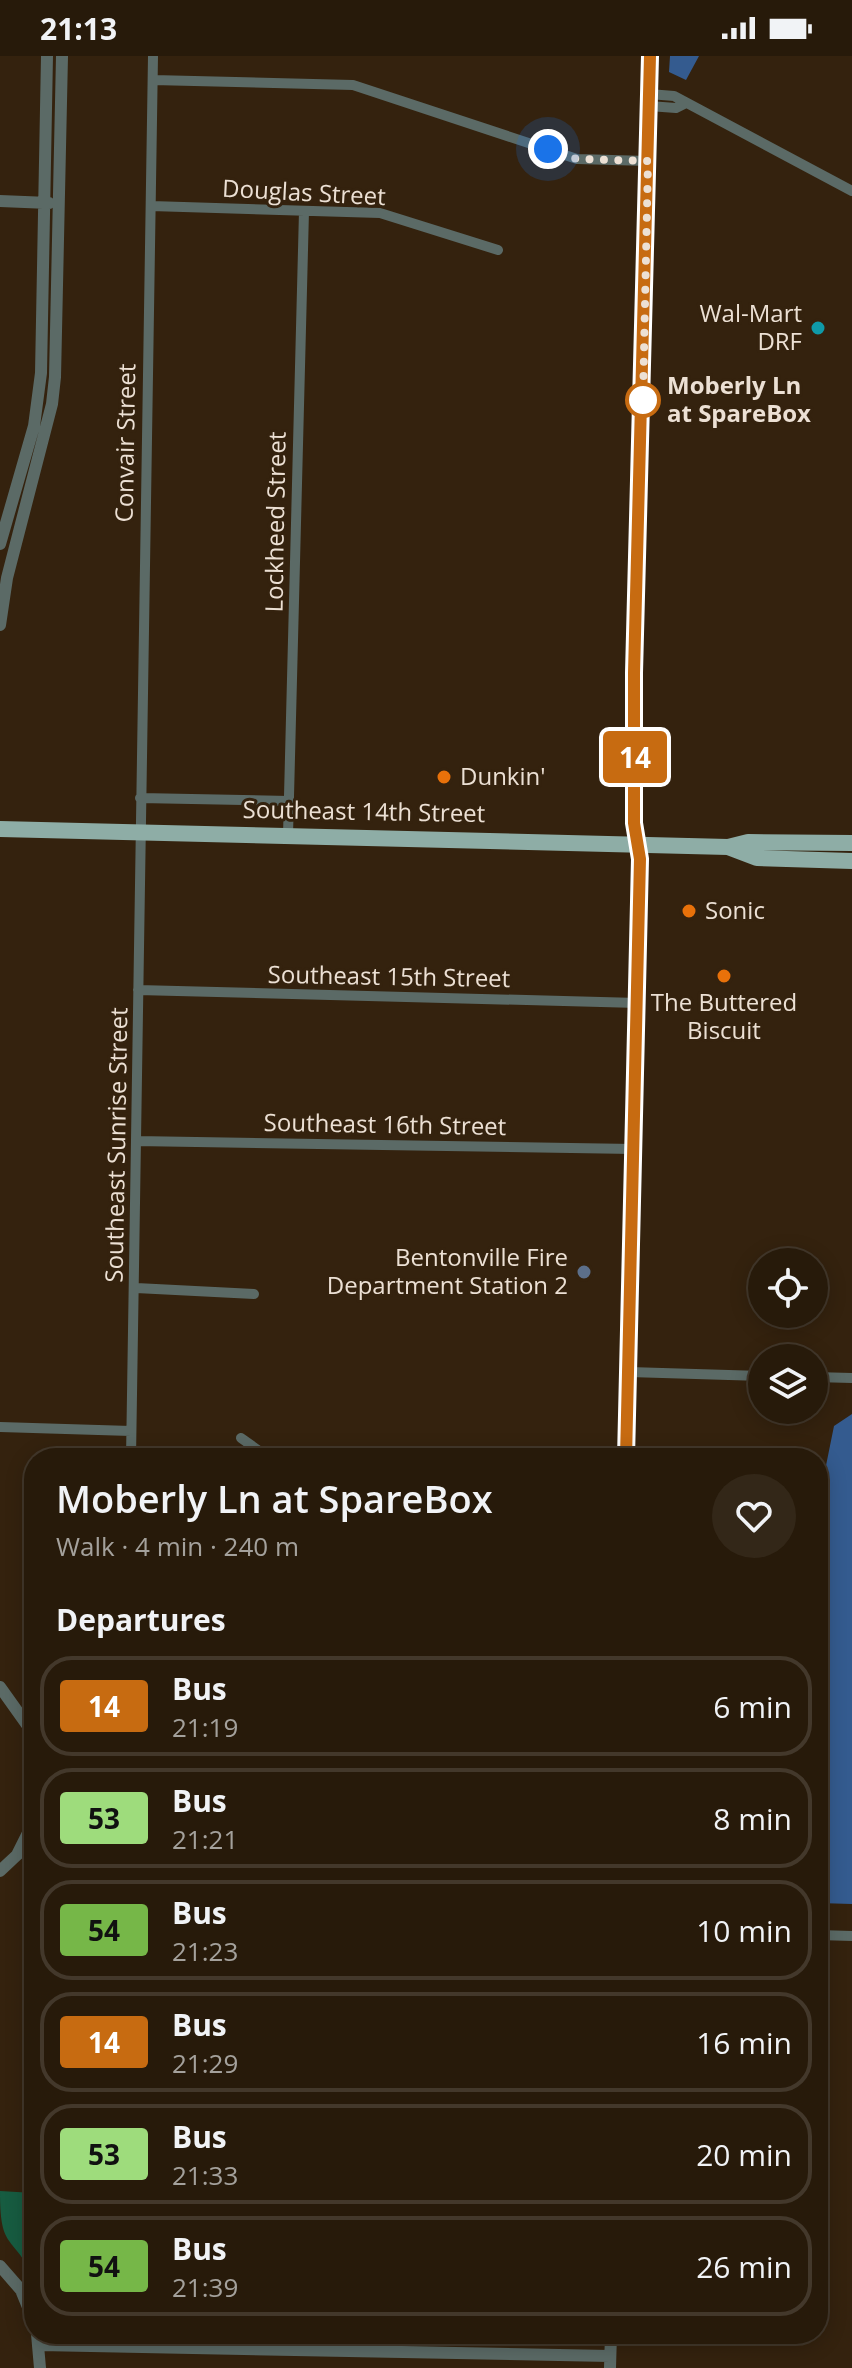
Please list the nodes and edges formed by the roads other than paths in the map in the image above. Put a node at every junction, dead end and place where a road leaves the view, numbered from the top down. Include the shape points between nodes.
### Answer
1 (47, 56) edge
2 (62, 56) edge
3 (153, 56) edge
4 (650, 56) edge
5 (153, 80) junction
6 (649, 100) junction
7 (648, 161) junction
8 (852, 191) edge
9 (0, 201) edge
10 (44, 203) junction
11 (58, 203) junction
12 (151, 206) junction
13 (304, 211) junction
14 (498, 250) dead end
15 (0, 544) edge
16 (0, 625) edge
17 (140, 798) junction
18 (289, 801) junction
19 (0, 829) edge
20 (139, 832) junction
21 (288, 835) junction
22 (852, 843) edge
23 (637, 844) junction
24 (728, 847) junction
25 (852, 861) edge
26 (138, 990) junction
27 (638, 1003) junction
28 (136, 1141) junction
29 (634, 1149) junction
30 (136, 1288) junction
31 (254, 1294) dead end
32 (629, 1372) junction
33 (748, 1376) edge
34 (828, 1377) edge
35 (852, 1378) edge
36 (0, 1427) edge
37 (131, 1431) junction
38 (241, 1438) dead end
39 (131, 1448) edge
40 (255, 1448) edge
41 (626, 1448) edge
42 (0, 1687) edge
43 (24, 1721) edge
44 (24, 1841) edge
45 (0, 1871) edge
46 (828, 1935) edge
47 (852, 1936) edge
48 (0, 2266) edge
49 (24, 2297) edge
50 (39, 2344) edge
51 (143, 2344) edge
52 (610, 2362) edge
53 (40, 2368) edge

1 - 10 street
2 - 11 street
3 - 5 street, Convair Street
4 - 6 street
5 - 7 street via 353,85 577,159
5 - 12 street, Convair Street
6 - 7 street
6 - 8 street via 676,108 684,104
7 - 23 street via 634,673
9 - 10 street
10 - 11 street
10 - 15 street via 38,402
11 - 16 street via 52,404
12 - 13 street, Douglas Street
12 - 17 street, Convair Street
13 - 14 street, Douglas Street via 380,213
13 - 18 street, Lockheed Street
17 - 18 street
17 - 20 street, Convair Street
18 - 21 street, Lockheed Street
19 - 20 main road, Southeast 14th Street
20 - 21 main road, Southeast 14th Street
20 - 26 street, Southeast Sunrise Street
21 - 23 main road, Southeast 14th Street
22 - 24 main road, Southeast 14th Street via 748,842
23 - 24 main road, Southeast 14th Street
23 - 27 street
24 - 25 main road, Southeast 14th Street via 757,858
26 - 27 street, Southeast 15th Street
26 - 28 street, Southeast Sunrise Street
27 - 29 street
28 - 29 street, Southeast 16th Street
28 - 30 street, Southeast Sunrise Street
29 - 32 street
30 - 31 street
30 - 37 street, Southeast Sunrise Street
32 - 33 street
32 - 41 street
34 - 35 street
36 - 37 street
37 - 39 street, Southeast Sunrise Street
38 - 40 street
42 - 43 street
44 - 45 street
46 - 47 street
48 - 49 street
50 - 53 street
51 - 52 street

